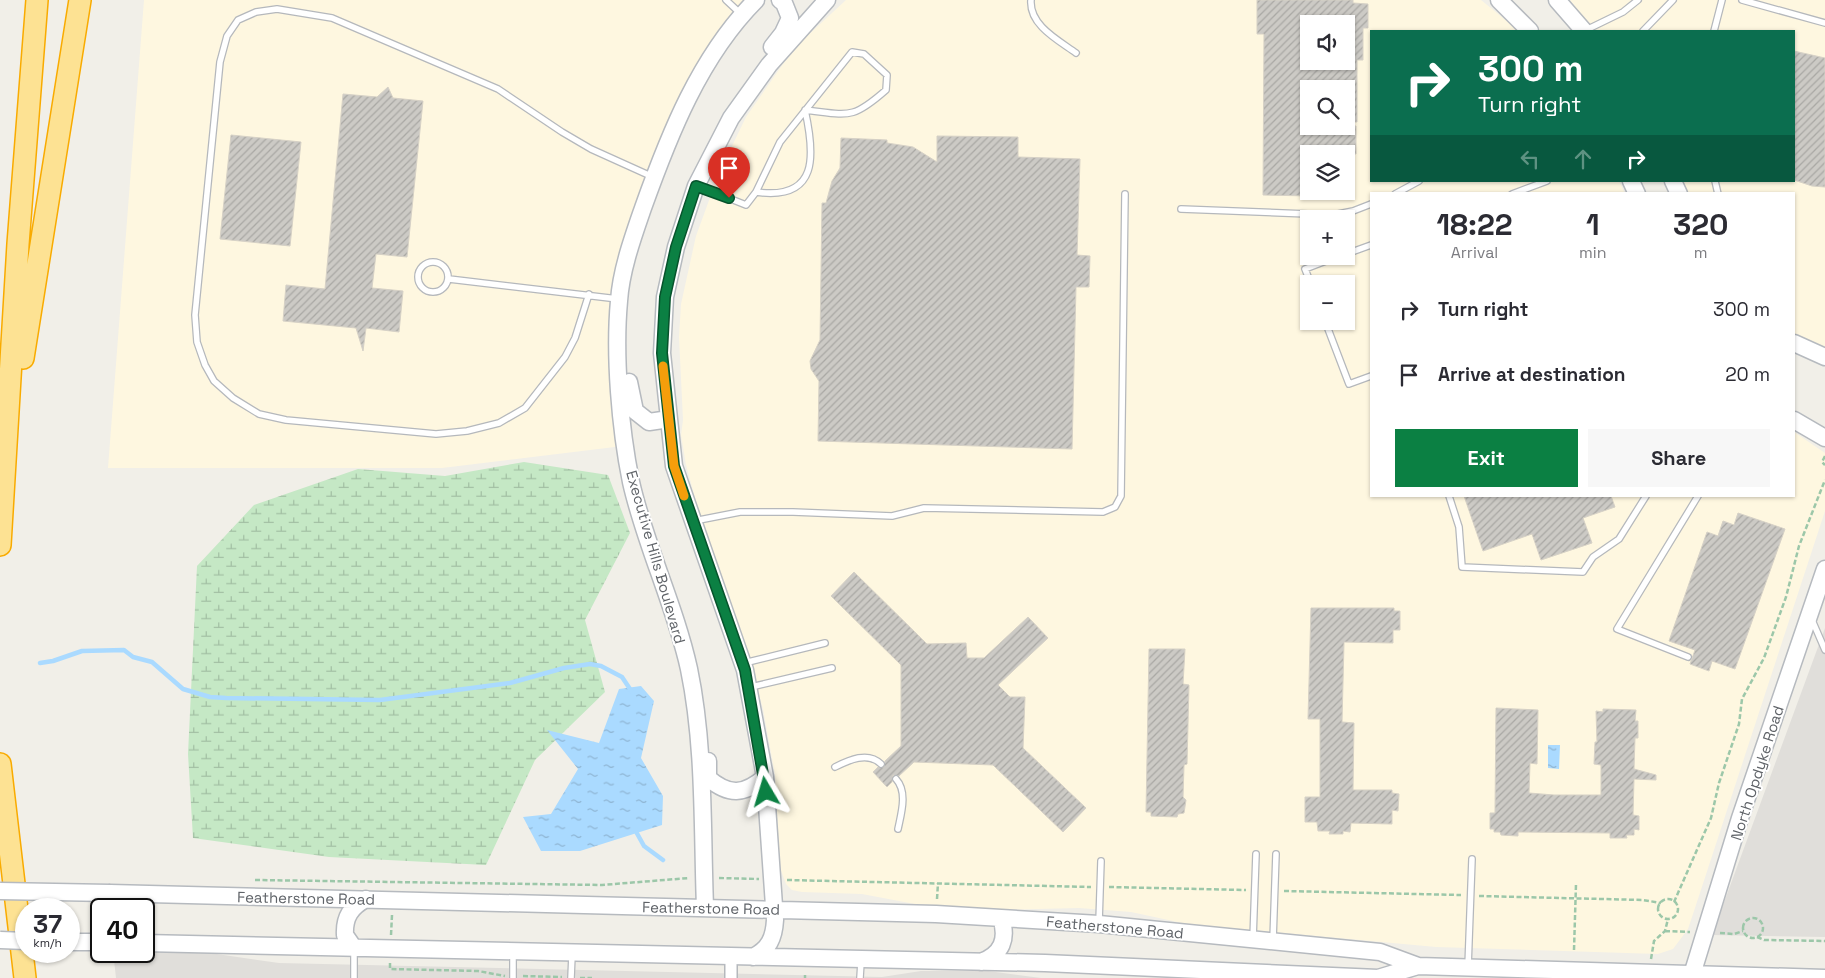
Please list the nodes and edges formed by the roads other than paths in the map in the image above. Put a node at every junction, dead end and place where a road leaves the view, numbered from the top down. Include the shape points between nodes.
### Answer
1 (37, 0) edge
2 (80, 0) edge
3 (726, 0) edge
4 (756, 0) edge
5 (780, 0) edge
6 (827, 0) edge
7 (1031, 0) edge
8 (1499, 0) edge
9 (1550, 0) edge
10 (1557, 0) edge
11 (1638, 0) edge
12 (1673, 0) edge
13 (1722, 0) edge
14 (1742, 0) edge
15 (742, 15) junction
16 (1825, 23) edge
17 (1581, 28) edge
18 (1529, 30) edge
19 (1644, 30) edge
20 (1714, 30) edge
21 (1076, 53) dead end
22 (805, 110) junction
23 (731, 118) junction
24 (654, 178) junction
25 (1417, 182) edge
26 (1544, 182) edge
27 (696, 186) junction
28 (756, 192) junction
29 (1399, 192) edge
30 (1517, 192) edge
31 (1126, 194) dead end
32 (1370, 204) edge
33 (1181, 209) dead end
34 (1370, 245) edge
35 (1355, 251) edge
36 (1315, 265) edge
37 (1307, 275) edge
38 (448, 279) junction
39 (589, 294) junction
40 (619, 299) junction
41 (1328, 330) edge
42 (1795, 343) edge
43 (1825, 357) edge
44 (1370, 376) edge
45 (669, 419) junction
46 (1795, 421) edge
47 (1825, 438) edge
48 (7, 457) junction
49 (1448, 497) edge
50 (1645, 497) edge
51 (1697, 497) edge
52 (692, 522) junction
53 (0, 545) edge
54 (1825, 569) edge
55 (1810, 616) junction
56 (825, 643) dead end
57 (1825, 650) edge
58 (1688, 658) dead end
59 (743, 664) junction
60 (832, 668) dead end
61 (689, 669) junction
62 (749, 687) junction
63 (0, 764) edge
64 (881, 764) dead end
65 (835, 767) dead end
66 (765, 777) junction
67 (896, 779) dead end
68 (898, 829) dead end
69 (1256, 854) dead end
70 (1276, 854) dead end
71 (1472, 859) dead end
72 (1101, 861) dead end
73 (0, 891) edge
74 (366, 899) junction
75 (705, 907) junction
76 (775, 909) junction
77 (1001, 918) junction
78 (1099, 924) junction
79 (0, 940) edge
80 (15, 940) edge
81 (1253, 940) junction
82 (1273, 942) junction
83 (155, 943) edge
84 (354, 948) junction
85 (513, 952) junction
86 (572, 953) junction
87 (731, 957) junction
88 (753, 957) junction
89 (861, 959) junction
90 (981, 962) junction
91 (1468, 968) junction
92 (1418, 969) junction
93 (1691, 976) edge
94 (25, 978) edge
95 (354, 978) edge
96 (513, 978) edge
97 (571, 978) edge
98 (731, 978) edge
99 (860, 978) edge
100 (1378, 978) edge
101 (1825, 978) edge

1 - 48 highway via 18,244
2 - 48 highway
3 - 15 lane
4 - 15 main road, Executive Hills Boulevard
5 - 23 main road via 790,18 783,33 743,86
6 - 23 main road via 770,65
7 - 21 lane via 1030,10 1038,22
8 - 18 main road
9 - 17 main road
10 - 17 main road
11 - 17 lane via 1607,21
12 - 19 lane
13 - 20 lane
14 - 16 lane
15 - 24 main road, Executive Hills Boulevard via 697,80
22 - 22 lane via 852,52 864,54 887,74 886,90 866,108 853,114
22 - 28 lane via 780,142
22 - 28 lane via 812,153 808,173 790,191 774,195
23 - 27 main road
24 - 39 lane via 591,149 498,89 332,18 277,9 256,12 238,20 226,36 220,62 195,315 197,342 205,365 214,381 233,398 259,414 286,420 436,434 499,423 525,408 565,357 575,338
24 - 40 main road, Executive Hills Boulevard via 634,236
25 - 29 lane
26 - 30 lane
27 - 28 lane via 746,205
27 - 45 main road via 676,247 665,297 662,353
31 - 52 lane via 1121,496 1115,507 1103,512 924,508 892,516 740,512
32 - 33 lane via 1333,215
34 - 35 lane
36 - 37 lane via 1305,269
38 - 38 lane via 445,268 435,262 424,265 418,275 421,286 431,292 443,289
38 - 39 lane
39 - 40 lane
40 - 45 main road via 627,333 629,388 635,411 649,422
40 - 61 main road, Executive Hills Boulevard via 617,356 631,482 674,612
41 - 44 lane via 1349,384
42 - 43 main road
45 - 52 main road via 674,466
46 - 47 main road
48 - 53 highway
49 - 50 lane via 1459,527 1462,567 1583,572 1593,557 1619,539
51 - 58 lane via 1617,629
52 - 59 main road
54 - 55 main road, North Opdyke Road
55 - 57 lane
55 - 93 main road, North Opdyke Road via 1740,818
56 - 59 lane
59 - 62 main road
60 - 62 lane
61 - 66 main road via 702,705 709,743 708,778 721,789 740,792
61 - 75 main road, Executive Hills Boulevard via 696,718
62 - 66 main road
63 - 94 highway
64 - 65 lane via 878,760 862,757
66 - 76 main road
67 - 68 lane via 903,796
69 - 81 lane
70 - 82 lane
71 - 91 lane
72 - 78 lane
73 - 74 main road, Featherstone Road, bridge
74 - 75 main road, Featherstone Road
74 - 84 main road via 357,903 347,916 345,935
75 - 76 main road, Featherstone Road
76 - 77 main road, Featherstone Road
76 - 88 main road via 772,939
77 - 78 main road, Featherstone Road
77 - 90 main road via 1004,932 1001,948
78 - 81 main road, Featherstone Road
79 - 80 main road, bridge
81 - 82 main road, Featherstone Road
82 - 92 main road, Featherstone Road via 1380,952
83 - 84 main road, Featherstone Road
84 - 85 main road, Featherstone Road
84 - 95 lane
85 - 86 main road, Featherstone Road
85 - 96 lane
86 - 87 main road, Featherstone Road
86 - 97 lane
87 - 88 main road, Featherstone Road
87 - 98 street
88 - 89 main road, Featherstone Road
89 - 90 main road, Featherstone Road
89 - 99 lane
90 - 100 main road, Featherstone Road
91 - 92 main road, Featherstone Road
91 - 93 main road, Featherstone Road
92 - 100 main road, Featherstone Road
93 - 101 main road, Featherstone Road

